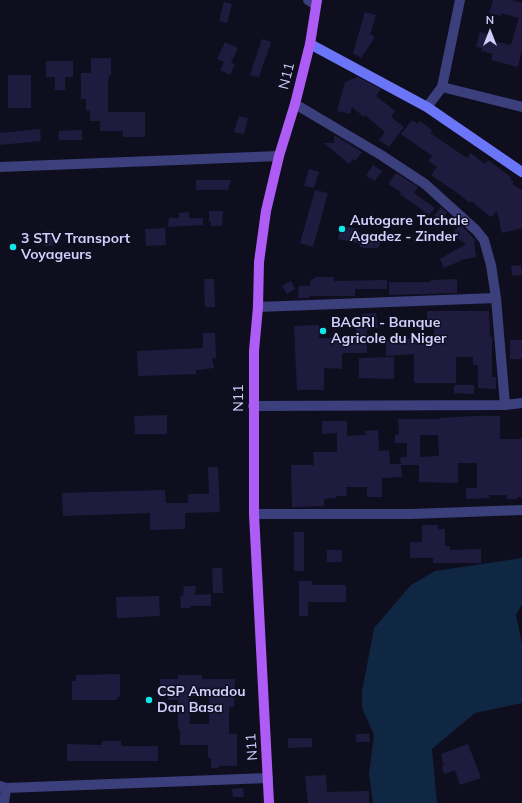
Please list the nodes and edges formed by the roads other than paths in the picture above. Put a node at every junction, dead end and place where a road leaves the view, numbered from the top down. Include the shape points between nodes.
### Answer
1 (460, 0) edge
2 (314, 2) edge
3 (310, 44) junction
4 (442, 87) junction
5 (295, 104) junction
6 (427, 107) junction
7 (522, 107) edge
8 (279, 156) junction
9 (0, 167) edge
10 (522, 172) edge
11 (496, 298) junction
12 (258, 307) junction
13 (522, 403) edge
14 (506, 404) junction
15 (253, 406) junction
16 (522, 510) edge
17 (254, 514) junction
18 (268, 778) junction
19 (3, 787) edge
20 (4, 803) edge
21 (268, 803) edge

1 - 4 street
2 - 3 main road, N11
3 - 5 main road, N11
3 - 6 street
4 - 6 street
4 - 7 street
5 - 8 main road, N11
5 - 11 street via 425,184 476,230 484,240
6 - 10 street
8 - 9 street
8 - 12 main road, N11 via 266,211 259,262
11 - 12 street
11 - 14 street
12 - 15 main road, N11
13 - 14 street
14 - 15 street
15 - 17 main road, N11
16 - 17 street via 410,514
17 - 18 main road, N11
18 - 19 street
18 - 21 main road, N11
19 - 20 street

